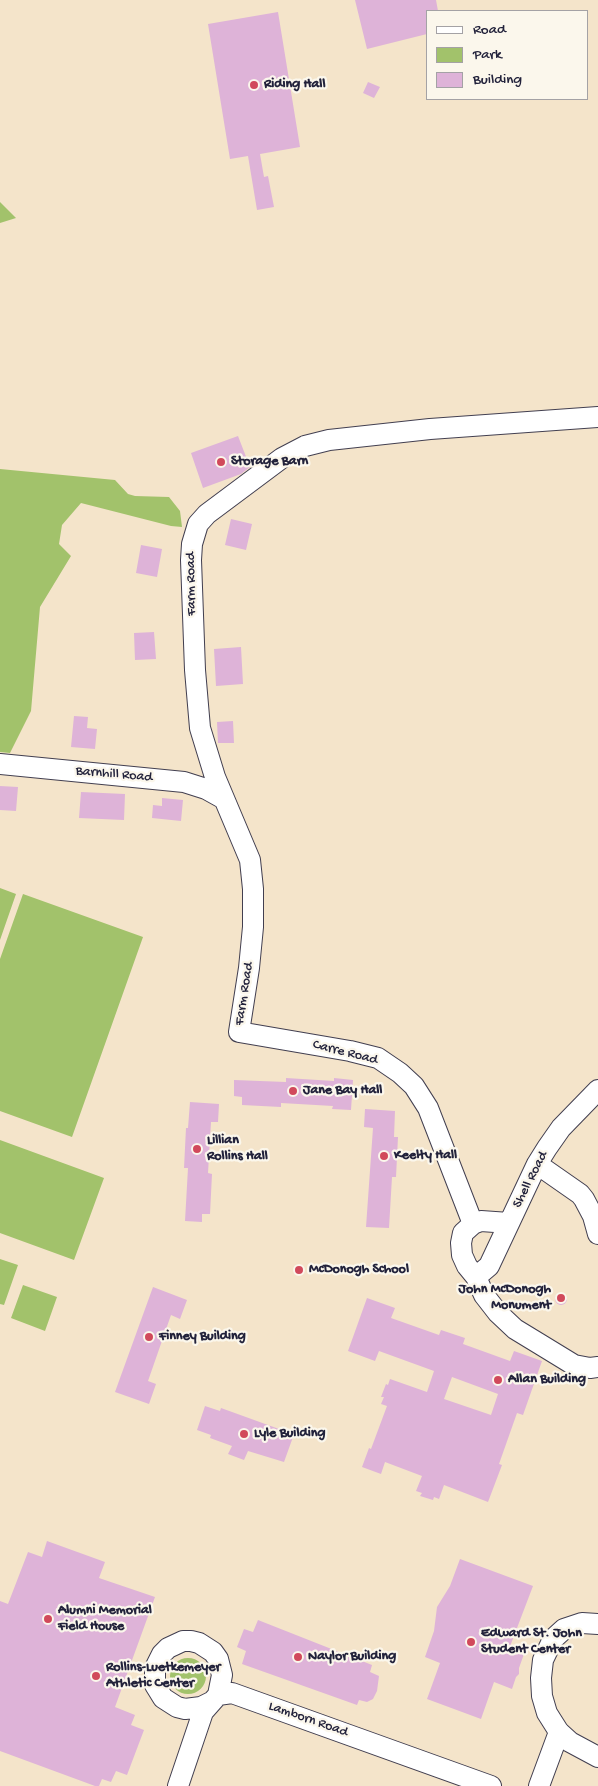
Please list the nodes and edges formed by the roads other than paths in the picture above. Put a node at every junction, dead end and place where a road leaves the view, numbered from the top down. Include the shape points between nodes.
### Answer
1 (598, 417) edge
2 (0, 764) edge
3 (224, 798) junction
4 (239, 1032) joint
5 (598, 1090) edge
6 (537, 1164) junction
7 (508, 1223) junction
8 (473, 1224) junction
9 (598, 1234) edge
10 (476, 1277) junction
11 (598, 1367) edge
12 (598, 1624) edge
13 (559, 1732) junction
14 (598, 1757) edge
15 (178, 1786) edge
16 (491, 1786) edge
17 (539, 1786) edge

1 - 3 street, Farm Road via 430,429 318,442 282,458 207,514 198,524 190,560 195,670 200,728
2 - 3 street, Barnhill Road via 184,782
3 - 4 street, Farm Road via 250,860 253,889 250,968
4 - 8 street, Carre Road via 378,1058 400,1073 414,1086 428,1108
5 - 6 street, Shell Road via 561,1128
6 - 7 street, Shell Road
6 - 9 street via 580,1194 593,1216
7 - 8 street via 481,1221
7 - 10 street, Shell Road via 489,1266
8 - 10 street via 464,1233 461,1243 462,1255
10 - 11 street via 484,1295 515,1329 574,1365
12 - 13 street via 564,1629 553,1639 543,1660 542,1696 547,1713
13 - 14 street
13 - 17 street
15 - 16 street, Lamborn Road via 203,1712 214,1698 232,1693

